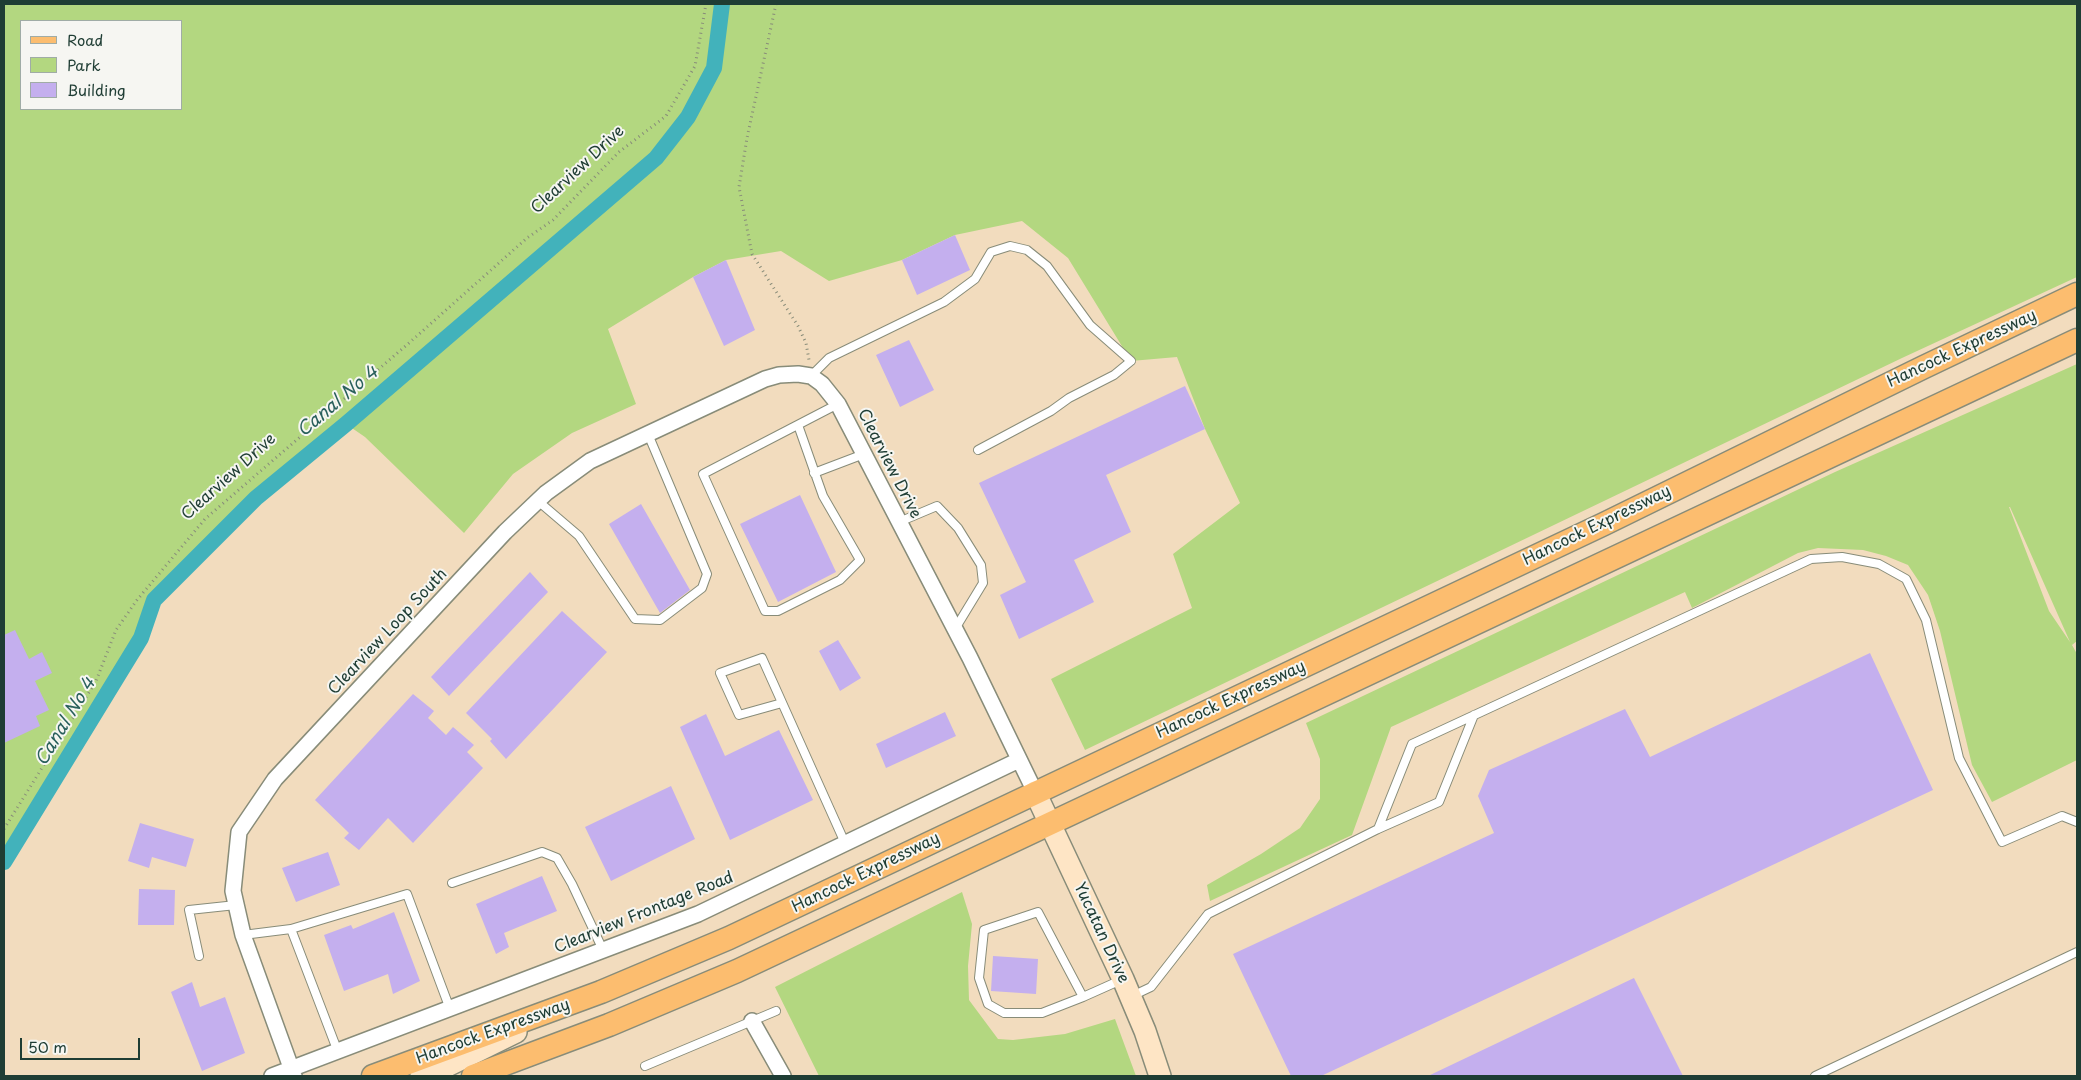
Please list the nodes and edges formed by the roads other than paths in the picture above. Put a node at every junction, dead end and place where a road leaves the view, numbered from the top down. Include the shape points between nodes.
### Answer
1 (2077, 294) edge
2 (2077, 340) edge
3 (811, 376) junction
4 (838, 404) junction
5 (798, 425) junction
6 (648, 434) junction
7 (978, 450) dead end
8 (864, 454) junction
9 (814, 473) junction
10 (538, 501) junction
11 (899, 522) junction
12 (955, 629) junction
13 (782, 702) junction
14 (1474, 715) junction
15 (1020, 760) junction
16 (1035, 792) junction
17 (2077, 822) edge
18 (1051, 824) junction
19 (1378, 829) junction
20 (845, 843) junction
21 (452, 884) dead end
22 (236, 905) junction
23 (291, 930) junction
24 (243, 935) junction
25 (603, 950) junction
26 (2077, 952) edge
27 (199, 956) dead end
28 (1127, 988) junction
29 (1082, 997) junction
30 (450, 1009) junction
31 (550, 1011) junction
32 (776, 1011) dead end
33 (752, 1021) junction
34 (338, 1052) junction
35 (644, 1066) dead end
36 (292, 1073) edge
37 (272, 1076) edge
38 (373, 1076) edge
39 (421, 1076) edge
40 (474, 1076) edge
41 (783, 1076) edge
42 (1160, 1076) edge
43 (1815, 1076) edge

1 - 16 main road, Hancock Expressway via 1604,524
2 - 18 main road, Hancock Expressway
3 - 4 street, Clearview Drive
3 - 6 street, Clearview Loop South via 778,375 766,379
3 - 7 lane via 829,358 944,302 975,279 991,252 1010,246 1027,250 1047,266 1090,324 1131,361 1114,375
4 - 5 lane
4 - 8 street, Clearview Drive
5 - 9 lane
5 - 9 lane via 703,474 766,611 778,611 840,580 860,560 823,496
6 - 10 street, Clearview Loop South via 590,461
6 - 10 lane via 707,574 702,588 660,620 635,619 579,536
8 - 9 lane
8 - 11 street, Clearview Drive
10 - 22 street, Clearview Loop South via 505,532 275,779 239,832 234,891
11 - 12 street, Clearview Drive
11 - 12 lane via 937,506 958,528 981,565 983,583
12 - 15 street, Clearview Drive
13 - 13 lane via 762,658 720,672 739,715
13 - 20 lane
14 - 17 lane via 1811,559 1842,557 1879,564 1906,580 1926,620 1959,758 2002,842 2062,816
14 - 19 lane via 1412,744
14 - 19 lane via 1439,802
15 - 16 street, Clearview Drive
15 - 20 street, Clearview Frontage Road
16 - 18 street, Yucatan Drive
16 - 31 main road, Hancock Expressway via 729,938
18 - 28 street, Yucatan Drive
18 - 40 main road, Hancock Expressway via 737,972
19 - 28 lane via 1208,914 1151,987
20 - 25 street, Clearview Frontage Road via 698,914
21 - 25 lane via 542,852 557,858
22 - 24 street, Clearview Loop South
22 - 27 lane via 189,910
23 - 24 lane
23 - 30 lane via 407,894
23 - 34 lane
24 - 36 street, Clearview Loop South
25 - 30 street, Clearview Frontage Road
26 - 43 lane
28 - 29 lane
28 - 42 street, Yucatan Drive
29 - 29 lane via 1042,1013 1004,1013 988,1004 979,978 984,930 1038,912
30 - 34 street, Clearview Frontage Road
31 - 38 main road, Hancock Expressway
31 - 39 street via 508,1036
32 - 33 lane
33 - 35 lane
33 - 41 street
34 - 36 street, Clearview Frontage Road
36 - 37 street, Clearview Frontage Road

